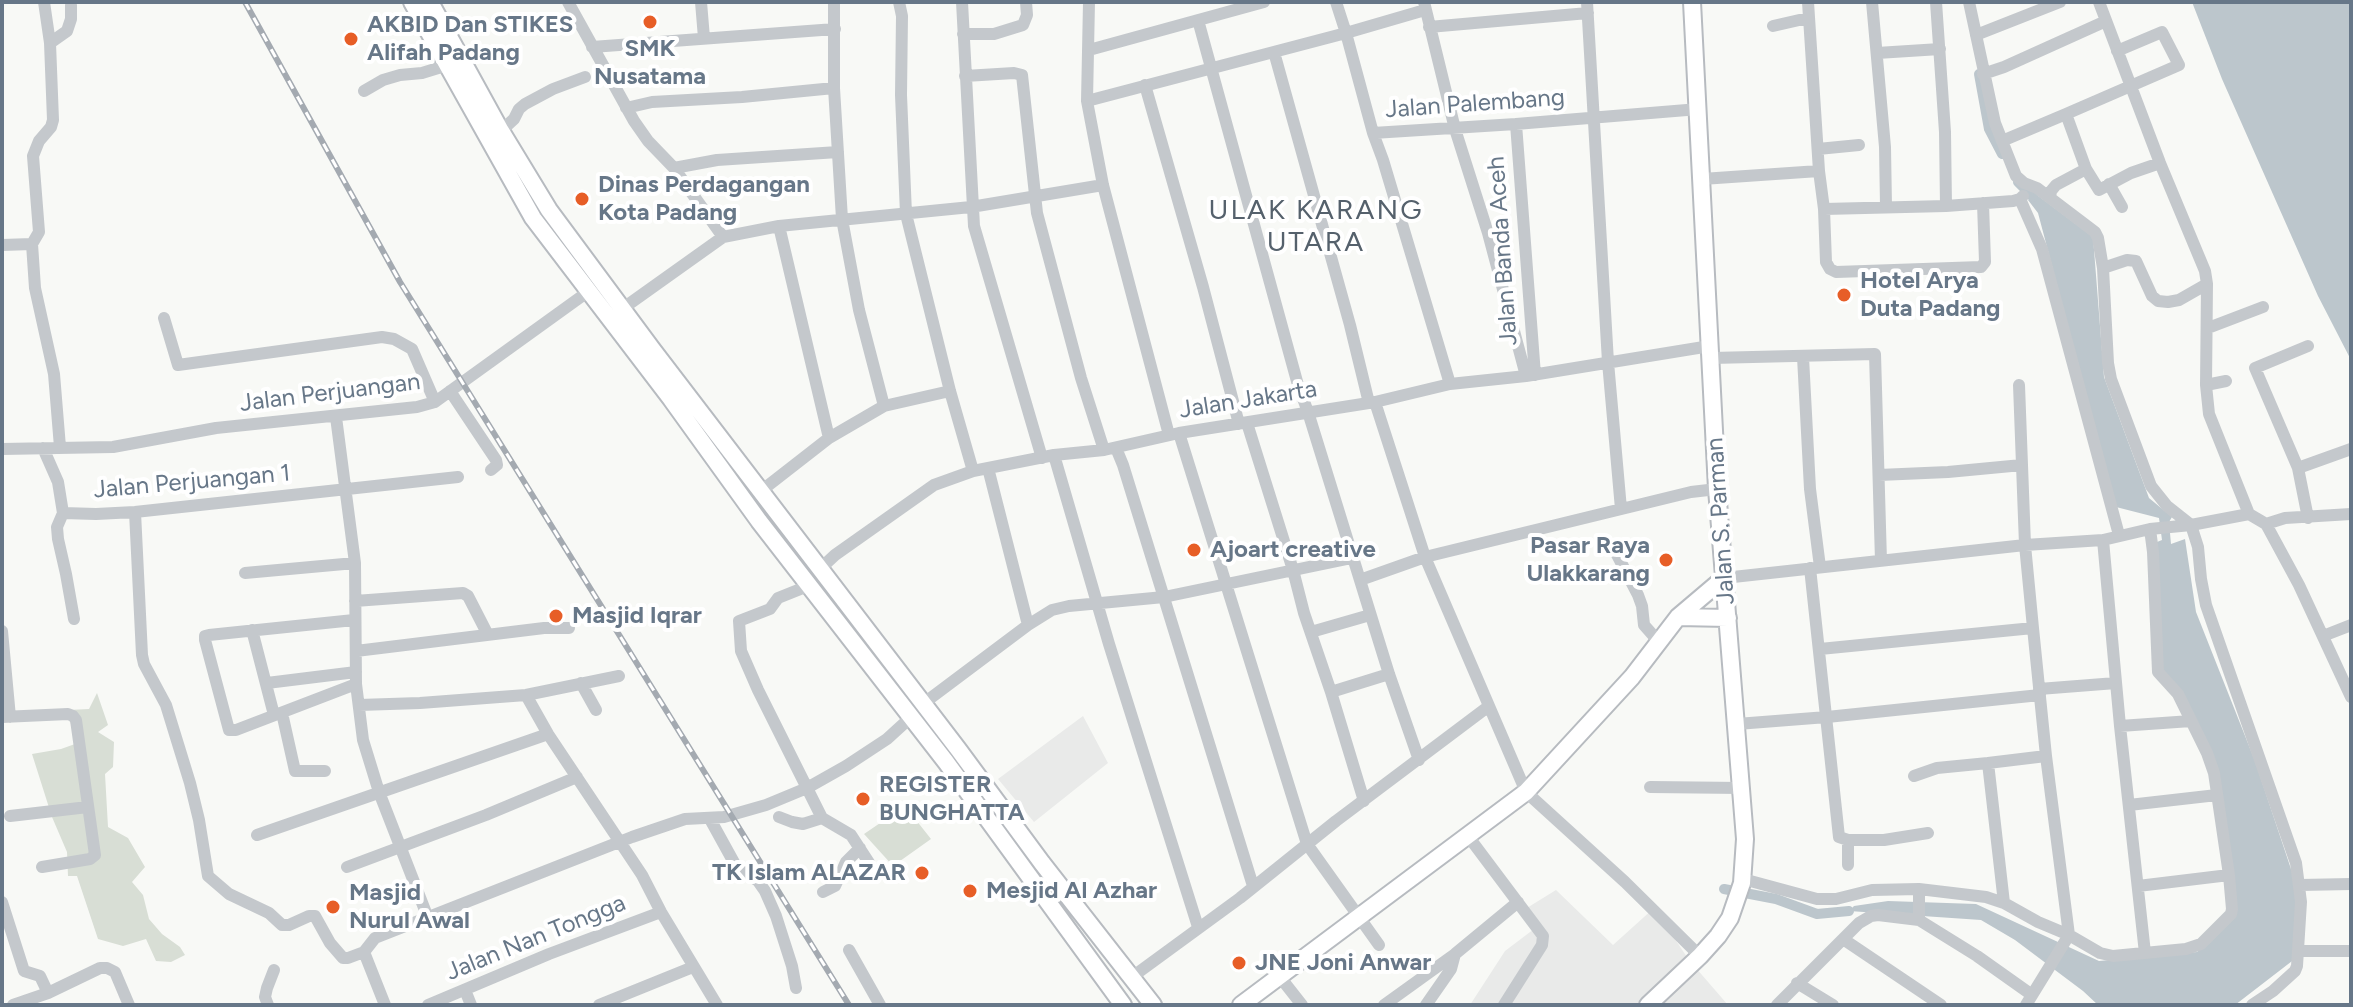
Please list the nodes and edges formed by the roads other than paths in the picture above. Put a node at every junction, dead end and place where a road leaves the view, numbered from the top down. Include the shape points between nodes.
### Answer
1 (44, 2) edge
2 (412, 2) edge
3 (430, 2) edge
4 (568, 2) edge
5 (701, 2) edge
6 (834, 2) edge
7 (899, 2) edge
8 (962, 2) edge
9 (1026, 2) edge
10 (1089, 2) edge
11 (1264, 2) edge
12 (1336, 2) edge
13 (1692, 2) edge
14 (1808, 2) edge
15 (1872, 2) edge
16 (1952, 2) edge
17 (1969, 2) edge
18 (2060, 2) edge
19 (2099, 2) edge
20 (71, 5) dead end
21 (1937, 5) edge
22 (1237, 6) edge
23 (1424, 6) edge
24 (1588, 8) edge
25 (1808, 18) junction
26 (1198, 20) junction
27 (2106, 21) junction
28 (1773, 26) dead end
29 (1429, 27) junction
30 (835, 29) junction
31 (1346, 33) junction
32 (963, 34) junction
33 (1976, 35) junction
34 (704, 38) junction
35 (50, 43) junction
36 (592, 47) junction
37 (1940, 49) junction
38 (1089, 50) junction
39 (2117, 51) junction
40 (1274, 52) junction
41 (1877, 53) junction
42 (448, 65) junction
43 (1212, 69) junction
44 (1983, 74) junction
45 (965, 76) junction
46 (585, 77) dead end
47 (1145, 85) junction
48 (2131, 86) junction
49 (834, 88) junction
50 (364, 91) dead end
51 (1087, 101) junction
52 (626, 108) junction
53 (1699, 109) junction
54 (2066, 114) junction
55 (1593, 118) junction
56 (1516, 124) junction
57 (1455, 129) junction
58 (501, 131) junction
59 (1373, 133) junction
60 (2002, 141) junction
61 (1859, 145) dead end
62 (1818, 149) junction
63 (838, 152) junction
64 (2160, 163) junction
65 (674, 168) junction
66 (2086, 169) junction
67 (1819, 171) junction
68 (1702, 179) junction
69 (2109, 184) junction
70 (1103, 185) junction
71 (2029, 193) junction
72 (1034, 197) junction
73 (2050, 198) junction
74 (1983, 203) junction
75 (1886, 206) junction
76 (1946, 206) junction
77 (971, 207) junction
78 (2122, 207) dead end
79 (1824, 209) junction
80 (906, 214) junction
81 (842, 219) junction
82 (779, 226) junction
83 (723, 237) junction
84 (32, 244) junction
85 (2, 245) edge
86 (2103, 268) junction
87 (2207, 284) junction
88 (589, 291) junction
89 (2263, 307) dead end
90 (622, 309) junction
91 (164, 318) dead end
92 (2208, 328) junction
93 (2308, 346) dead end
94 (1711, 352) junction
95 (1803, 357) junction
96 (1608, 362) junction
97 (1530, 375) junction
98 (2226, 381) dead end
99 (1450, 384) junction
100 (2019, 385) dead end
101 (2206, 385) junction
102 (450, 391) junction
103 (950, 391) junction
104 (435, 402) junction
105 (1372, 403) junction
106 (884, 406) junction
107 (1308, 412) junction
108 (336, 417) junction
109 (1243, 423) junction
110 (1174, 434) junction
111 (829, 438) junction
112 (60, 447) junction
113 (43, 448) junction
114 (2, 449) edge
115 (1110, 449) junction
116 (2351, 449) edge
117 (1048, 456) junction
118 (2022, 465) junction
119 (988, 468) junction
120 (2298, 468) junction
121 (491, 470) dead end
122 (973, 471) junction
123 (1879, 475) junction
124 (458, 477) dead end
125 (346, 488) junction
126 (1717, 489) junction
127 (761, 491) junction
128 (1621, 509) junction
129 (135, 512) junction
130 (63, 513) junction
131 (2249, 514) junction
132 (2351, 514) edge
133 (2308, 518) junction
134 (2266, 524) junction
135 (787, 526) junction
136 (2185, 526) junction
137 (2152, 529) junction
138 (2119, 535) junction
139 (771, 538) junction
140 (2103, 540) junction
141 (1608, 542) dead end
142 (2025, 545) junction
143 (1425, 557) junction
144 (1352, 558) junction
145 (1881, 561) junction
146 (355, 563) junction
147 (1815, 567) junction
148 (820, 569) junction
149 (1293, 570) junction
150 (245, 573) dead end
151 (1724, 578) junction
152 (1360, 580) junction
153 (1226, 583) junction
154 (808, 586) junction
155 (1164, 597) junction
156 (355, 601) junction
157 (1098, 604) junction
158 (1370, 615) junction
159 (1678, 617) junction
160 (1728, 618) junction
161 (74, 619) dead end
162 (354, 620) junction
163 (1028, 625) junction
164 (2351, 625) edge
165 (569, 628) dead end
166 (2033, 628) junction
167 (252, 630) junction
168 (2, 631) edge
169 (1311, 632) junction
170 (488, 635) junction
171 (2323, 636) junction
172 (1659, 642) junction
173 (1820, 649) junction
174 (356, 651) junction
175 (1389, 674) junction
176 (619, 676) dead end
177 (356, 678) junction
178 (267, 683) junction
179 (581, 683) junction
180 (2116, 683) junction
181 (1331, 692) junction
182 (2040, 692) junction
183 (526, 695) junction
184 (2351, 697) edge
185 (924, 703) junction
186 (359, 705) junction
187 (1489, 706) junction
188 (596, 710) dead end
189 (278, 714) junction
190 (6, 717) edge
191 (1827, 717) junction
192 (910, 718) junction
193 (2191, 721) junction
194 (1737, 724) junction
195 (2120, 726) junction
196 (548, 734) junction
197 (2046, 756) junction
198 (1419, 760) junction
199 (1988, 763) junction
200 (325, 771) dead end
201 (1914, 776) dead end
202 (577, 777) junction
203 (1650, 787) dead end
204 (807, 788) junction
205 (1742, 788) junction
206 (379, 792) junction
207 (1526, 792) junction
208 (2217, 795) junction
209 (1364, 801) junction
210 (2129, 805) junction
211 (88, 807) junction
212 (10, 816) dead end
213 (779, 817) dead end
214 (822, 818) junction
215 (710, 819) junction
216 (1928, 833) dead end
217 (257, 835) dead end
218 (1468, 836) junction
219 (1848, 840) junction
220 (619, 842) junction
221 (1307, 844) junction
222 (400, 848) junction
223 (860, 848) junction
224 (1848, 865) dead end
225 (42, 867) dead end
226 (347, 867) dead end
227 (877, 875) dead end
228 (2229, 875) junction
229 (1743, 881) junction
230 (2351, 884) edge
231 (2300, 885) junction
232 (1253, 886) junction
233 (2138, 886) junction
234 (1919, 891) junction
235 (823, 892) dead end
236 (2, 902) edge
237 (1518, 902) junction
238 (2004, 903) junction
239 (661, 912) junction
240 (428, 918) junction
241 (1358, 918) junction
242 (1920, 918) junction
243 (1198, 927) junction
244 (2068, 937) junction
245 (1843, 939) junction
246 (1379, 945) dead end
247 (849, 950) dead end
248 (2299, 951) junction
249 (2351, 951) edge
250 (364, 952) junction
251 (2145, 953) junction
252 (1455, 954) junction
253 (1700, 956) junction
254 (693, 967) junction
255 (274, 970) dead end
256 (1132, 977) junction
257 (1280, 977) junction
258 (1797, 983) junction
259 (796, 988) dead end
260 (465, 990) junction
261 (48, 993) junction
262 (2029, 1002) edge
263 (13, 1005) edge
264 (129, 1005) edge
265 (268, 1005) edge
266 (385, 1005) edge
267 (428, 1005) edge
268 (471, 1005) edge
269 (599, 1005) edge
270 (717, 1005) edge
271 (880, 1005) edge
272 (1123, 1005) edge
273 (1153, 1005) edge
274 (1241, 1005) edge
275 (1302, 1005) edge
276 (1384, 1005) edge
277 (1426, 1005) edge
278 (1504, 1005) edge
279 (1648, 1005) edge
280 (1777, 1005) edge
281 (1833, 1005) edge
282 (1941, 1005) edge
283 (2252, 1005) edge

1 - 35 street
2 - 42 main road
3 - 58 main road
4 - 36 street
5 - 34 street
6 - 30 street
7 - 80 street
8 - 32 street
9 - 32 street via 1023,25 994,34
10 - 38 street
11 - 22 street
12 - 31 street, Jalan Palembang
13 - 53 main road, Jalan S. Parman
14 - 25 street
15 - 41 street
16 - 21 street
17 - 33 street
18 - 33 street
19 - 27 street
20 - 35 street via 67,31
21 - 37 street
22 - 26 street
23 - 29 street
23 - 31 street
24 - 29 street
24 - 55 street
25 - 28 street
25 - 62 street
26 - 38 street
26 - 43 street
27 - 39 street
27 - 44 street
29 - 57 street
30 - 34 street
30 - 49 street
31 - 40 street
31 - 59 street, Jalan Palembang
32 - 45 street
33 - 44 street
34 - 36 street
35 - 84 street via 53,120 33,156 40,226
36 - 52 street
37 - 41 street
37 - 76 street
38 - 51 street
39 - 48 street
39 - 48 street via 2162,32 2179,65
40 - 43 street
40 - 105 street
41 - 75 street
42 - 50 street via 383,80
42 - 88 main road via 533,218
43 - 47 street
43 - 107 street
44 - 60 street
45 - 72 street via 1022,75
45 - 77 street
46 - 58 street via 525,104
47 - 51 street
47 - 109 street
48 - 54 street
48 - 64 street
49 - 52 street
49 - 63 street
51 - 70 street
52 - 65 street
53 - 55 street, Jalan Palembang
53 - 68 main road, Jalan S. Parman
54 - 60 street
54 - 66 street
55 - 56 street, Jalan Palembang
55 - 96 street
56 - 57 street, Jalan Palembang
56 - 97 street, Jalan Banda Aceh
57 - 59 street, Jalan Palembang
57 - 97 street
58 - 90 main road via 549,210
59 - 99 street
60 - 71 street
61 - 62 street
62 - 67 street
63 - 65 street
63 - 81 street
64 - 69 street
64 - 87 street
65 - 83 street
66 - 69 street via 2099,190
66 - 73 street via 2061,181
67 - 68 street
67 - 79 street
68 - 94 main road, Jalan S. Parman
69 - 78 street
70 - 72 street
70 - 110 street
71 - 73 street
71 - 74 street
71 - 138 street
72 - 77 street
72 - 115 street via 1081,378
73 - 86 street via 2095,232
74 - 76 street
74 - 79 street via 1985,262 1980,268 1833,271 1826,262
75 - 76 street
75 - 79 street
77 - 80 street
77 - 117 street via 984,265
80 - 81 street
80 - 103 street
81 - 82 street
81 - 106 street
82 - 83 street
82 - 111 street
83 - 90 street
84 - 85 street
84 - 112 street via 35,288 54,374
86 - 87 street via 2136,261 2158,301 2179,300
86 - 136 street via 2111,379 2151,486
87 - 92 street
88 - 102 street, Jalan Perjuangan
88 - 139 main road
89 - 92 street
90 - 127 main road
91 - 104 street via 178,365 394,339 412,349
92 - 101 street
93 - 120 street via 2255,368
94 - 95 street, Jalan Jakarta
94 - 96 street, Jalan Jakarta
94 - 126 main road, Jalan S. Parman
95 - 123 street, Jalan Jakarta via 1875,354
95 - 147 street
96 - 97 street, Jalan Jakarta
96 - 128 street
97 - 99 street, Jalan Jakarta
98 - 101 street
99 - 105 street, Jalan Jakarta
100 - 118 street
101 - 131 street via 2213,429
102 - 104 street, Jalan Perjuangan
102 - 121 street via 496,460
103 - 106 street
103 - 122 street
104 - 108 street, Jalan Perjuangan
105 - 107 street, Jalan Jakarta
105 - 143 street
106 - 111 street
107 - 109 street, Jalan Jakarta
107 - 144 street
108 - 112 street, Jalan Perjuangan via 216,428 113,447
108 - 125 street
109 - 110 street, Jalan Jakarta
109 - 149 street
110 - 115 street, Jalan Jakarta
110 - 153 street
111 - 127 street
112 - 113 street, Jalan Perjuangan
113 - 114 street, Jalan Perjuangan
113 - 130 street, Jalan Perjuangan 1 via 58,482
115 - 117 street, Jalan Jakarta
115 - 155 street
116 - 120 street
117 - 119 street, Jalan Jakarta
117 - 157 street
118 - 123 street
118 - 142 street
119 - 122 street, Jalan Jakarta
119 - 163 street
120 - 133 street
122 - 148 street, Jalan Jakarta via 934,485
123 - 145 street
124 - 125 street, Jalan Perjuangan 1
125 - 129 street, Jalan Perjuangan 1
125 - 146 street
126 - 128 street
126 - 151 main road, Jalan S. Parman
127 - 135 main road
128 - 143 street
129 - 130 street, Jalan Perjuangan 1
129 - 250 street via 144,664 170,718 196,808 208,876 282,925 315,916 343,958
130 - 161 street via 58,539
131 - 134 street
131 - 136 street
132 - 133 street
133 - 134 street
134 - 171 street
135 - 139 main road
135 - 148 main road
136 - 137 street
136 - 231 street via 2198,547 2206,605 2281,815
137 - 138 street
137 - 193 street via 2158,672 2178,694
138 - 140 street
139 - 154 main road
140 - 142 street
140 - 180 street
141 - 172 street via 1638,595 1644,625
142 - 145 street
142 - 166 street
143 - 152 street
143 - 187 street
144 - 149 street
144 - 152 street
145 - 147 street
146 - 150 street
146 - 156 street
147 - 151 street
147 - 173 street
148 - 185 main road
149 - 153 street
149 - 169 street
151 - 159 main road
151 - 160 main road, Jalan S. Parman
152 - 158 street
153 - 155 street
153 - 221 street
154 - 192 main road
154 - 204 street via 738,623 746,665
155 - 157 street
155 - 232 street
156 - 162 street
156 - 170 street via 463,593
157 - 163 street via 1052,610
157 - 243 street
158 - 169 street
158 - 175 street
159 - 160 main road
159 - 172 main road
160 - 194 main road, Jalan S. Parman
162 - 167 street
162 - 174 street
163 - 185 street
164 - 171 street
165 - 170 street
166 - 173 street
166 - 182 street
167 - 178 street
167 - 189 street via 205,636 226,725 236,730
168 - 190 street
169 - 181 street
170 - 174 street
171 - 184 street
172 - 207 main road
173 - 191 street
174 - 177 street
175 - 181 street
175 - 198 street
176 - 179 street
177 - 178 street
177 - 186 street
177 - 189 street
178 - 189 street
179 - 183 street
179 - 188 street
180 - 182 street
180 - 195 street
181 - 209 street
182 - 191 street
182 - 197 street
183 - 186 street
183 - 196 street
185 - 256 main road
186 - 206 street
187 - 198 street
187 - 207 street
189 - 200 street via 295,771
190 - 211 street via 73,716
191 - 194 street
191 - 219 street via 1839,835
192 - 204 street via 887,739
192 - 272 main road
193 - 195 street
193 - 208 street via 2207,753
194 - 205 main road, Jalan S. Parman
195 - 210 street
196 - 202 street
196 - 206 street
197 - 199 street
197 - 244 street
198 - 209 street
199 - 201 street
199 - 238 street
202 - 220 street
202 - 222 street
203 - 205 street
204 - 214 street
204 - 215 street
205 - 229 main road, Jalan S. Parman
206 - 217 street
206 - 222 street
207 - 218 main road
207 - 253 street
208 - 210 street
208 - 228 street
209 - 221 street
210 - 233 street
211 - 212 street
211 - 225 street via 94,857
213 - 214 street via 803,824
214 - 223 street via 845,830
215 - 220 street via 685,819
215 - 259 street via 737,868 765,891
216 - 219 street
218 - 237 street
218 - 241 main road
219 - 224 street
220 - 239 street
220 - 240 street
221 - 232 street
221 - 241 street
222 - 226 street
222 - 240 street
223 - 227 street
223 - 235 street via 846,862 838,883
228 - 233 street
228 - 251 street via 2231,912 2207,938 2186,949
229 - 234 street via 1825,900 1872,890
229 - 253 main road, Jalan S. Parman via 1718,936
230 - 231 street
231 - 248 street
232 - 243 street
233 - 251 street
234 - 238 street
234 - 242 street
236 - 261 street via 24,971 40,976
237 - 252 street
237 - 278 street via 1543,941
238 - 244 street
239 - 254 street
239 - 260 street, Jalan Nan Tongga
240 - 250 street via 375,938
241 - 246 street
241 - 257 main road
242 - 245 street via 1871,916
242 - 262 street via 1977,956
243 - 256 street
244 - 251 street via 2108,956
244 - 262 street
245 - 258 street
245 - 282 street
247 - 271 street
248 - 249 street
248 - 283 street via 2295,971
250 - 266 street
252 - 276 street
252 - 277 street
253 - 279 main road, Jalan S. Parman
254 - 269 street
254 - 270 street
255 - 265 street via 265,997
256 - 273 main road
257 - 274 main road
257 - 275 street
258 - 280 street
258 - 281 street
260 - 267 street, Jalan Nan Tongga
260 - 268 street
261 - 263 street
261 - 264 street via 100,968 112,969

